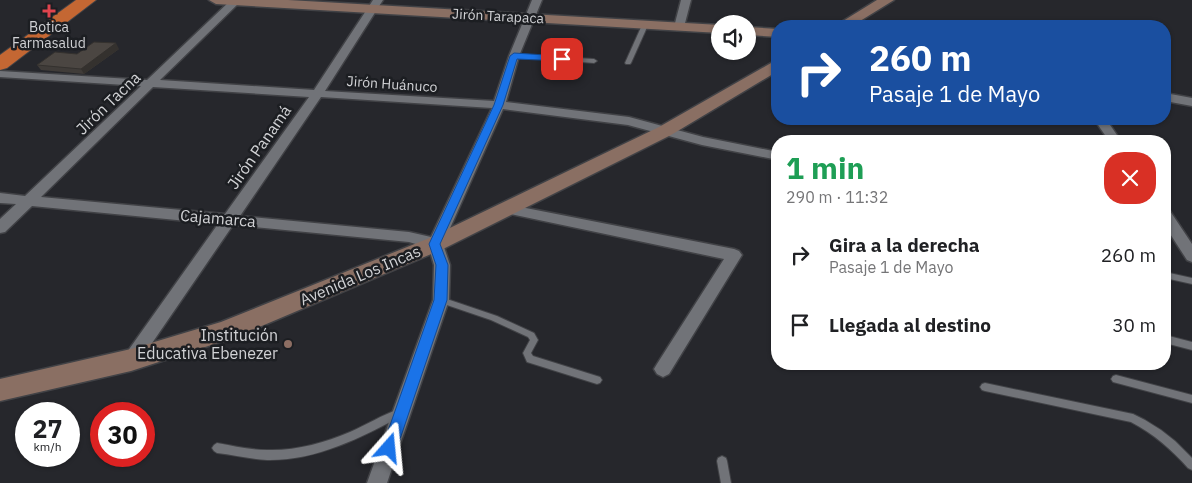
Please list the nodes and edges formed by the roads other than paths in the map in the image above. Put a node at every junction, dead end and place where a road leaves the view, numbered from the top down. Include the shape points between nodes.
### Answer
1 (75, 0) edge
2 (87, 0) edge
3 (216, 0) edge
4 (537, 0) edge
5 (686, 0) edge
6 (888, 0) edge
7 (237, 1) edge
8 (376, 4) edge
9 (528, 18) junction
10 (853, 20) edge
11 (645, 25) junction
12 (679, 27) junction
13 (711, 29) edge
14 (756, 31) edge
15 (771, 32) edge
16 (0, 54) edge
17 (514, 56) junction
18 (594, 61) dead end
19 (628, 63) dead end
20 (0, 64) edge
21 (771, 68) edge
22 (0, 74) edge
23 (153, 82) junction
24 (318, 94) junction
25 (1171, 98) edge
26 (1192, 102) edge
27 (499, 105) junction
28 (665, 131) junction
29 (771, 154) edge
30 (0, 198) edge
31 (29, 202) junction
32 (506, 209) junction
33 (230, 219) junction
34 (1171, 224) edge
35 (0, 228) edge
36 (434, 244) junction
37 (1192, 256) edge
38 (1171, 276) edge
39 (1192, 281) edge
40 (440, 300) junction
41 (1171, 341) edge
42 (1192, 346) edge
43 (131, 360) junction
44 (663, 369) dead end
45 (1116, 379) dead end
46 (596, 380) dead end
47 (984, 387) dead end
48 (0, 390) edge
49 (1192, 399) edge
50 (401, 412) junction
51 (217, 448) dead end
52 (722, 461) dead end
53 (1192, 465) edge
54 (377, 483) edge
55 (726, 483) edge

1 - 16 highway
2 - 20 highway
3 - 7 street, Jirón Tarapaca
4 - 9 street
5 - 12 street
6 - 10 street
7 - 8 street, Jirón Tarapaca
7 - 23 street, Jirón Tacna
8 - 9 street, Jirón Tarapaca
8 - 24 street, Jirón Panamá
9 - 11 street, Jirón Tarapaca
9 - 17 street
11 - 12 street, Jirón Tarapaca
11 - 19 lane
12 - 13 street, Jirón Tarapaca
14 - 15 street
17 - 18 lane
17 - 27 street
21 - 28 street, Avenida Los Incas
22 - 23 street, Jirón Huánuco
23 - 24 street, Jirón Huánuco
23 - 31 street, Jirón Tacna
24 - 27 street, Jirón Huánuco
24 - 33 street, Jirón Panamá
25 - 26 street
27 - 28 street, Jirón Huánuco via 629,121
27 - 36 street
28 - 29 street, Jirón Huánuco
28 - 32 street, Avenida Los Incas
30 - 31 street, Cajamarca
31 - 33 street, Cajamarca
31 - 35 street, Jirón Tacna
32 - 36 street, Avenida Los Incas
32 - 44 street via 734,255
33 - 36 street, Cajamarca via 409,237
33 - 43 street, Jirón Panamá
34 - 37 street
36 - 40 street via 442,265
36 - 43 street, Avenida Los Incas via 227,330
38 - 39 lane
40 - 46 lane via 494,318 531,335 534,340 527,353 530,359
40 - 50 street
41 - 42 lane
43 - 48 street, Avenida Los Incas
45 - 49 lane
47 - 53 lane via 1133,418 1170,440
50 - 51 lane via 350,438 315,449 268,455
50 - 54 street
52 - 55 lane

